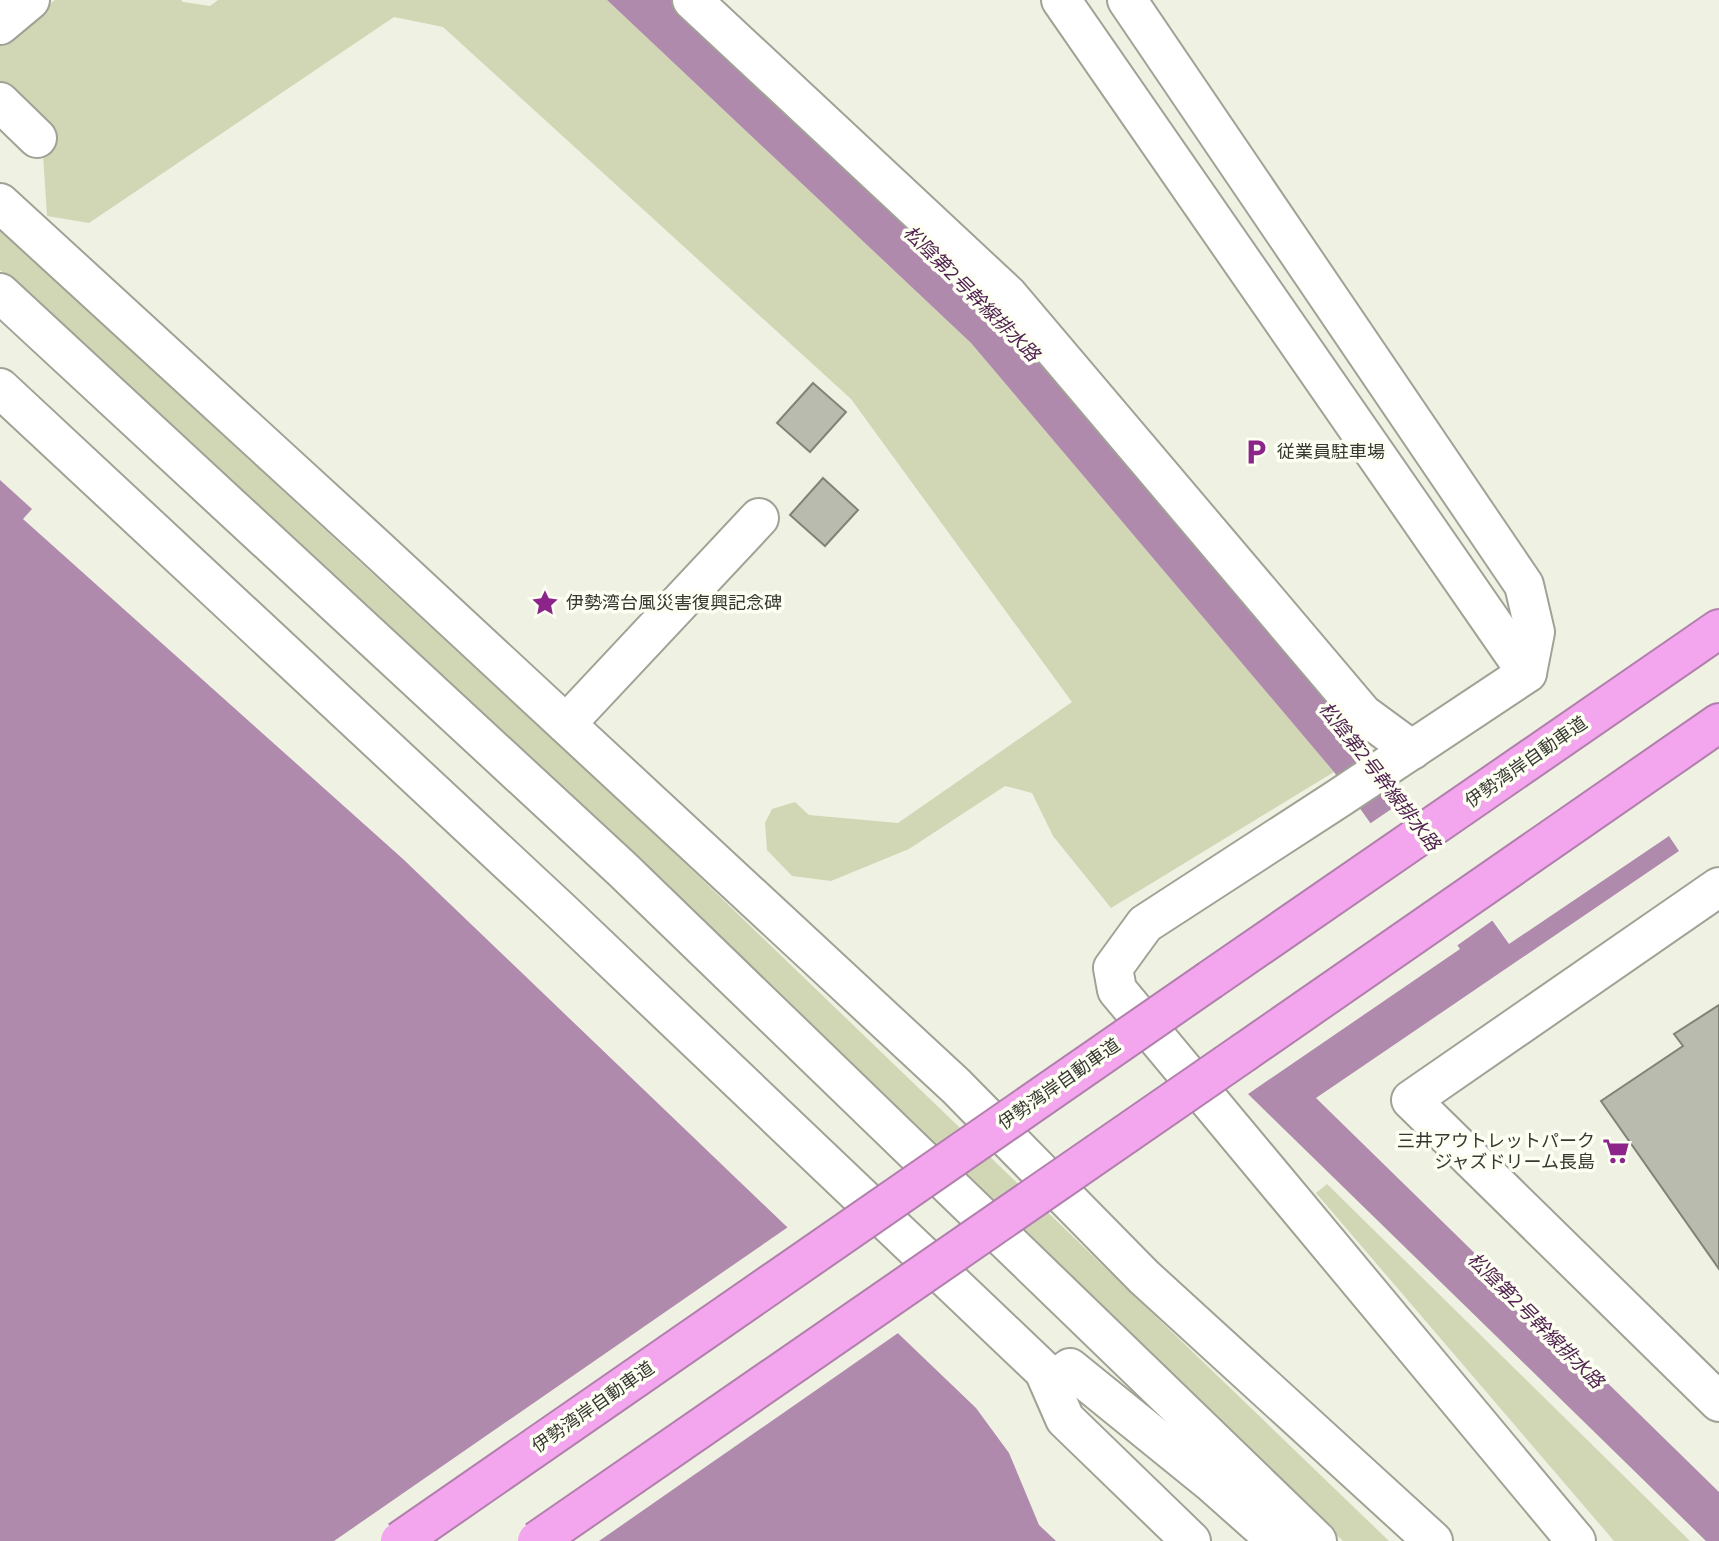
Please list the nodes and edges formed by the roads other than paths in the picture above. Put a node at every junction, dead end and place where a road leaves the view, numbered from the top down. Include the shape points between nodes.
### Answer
1 (30, 0) edge
2 (692, 0) edge
3 (1061, 0) edge
4 (1127, 0) edge
5 (0, 25) edge
6 (0, 102) edge
7 (37, 138) dead end
8 (0, 203) edge
9 (0, 293) edge
10 (0, 388) edge
11 (759, 518) dead end
12 (1719, 629) edge
13 (1527, 673) junction
14 (1719, 723) edge
15 (566, 724) junction
16 (1403, 755) junction
17 (1719, 887) edge
18 (1050, 1383) junction
19 (1719, 1402) edge
20 (400, 1541) edge
21 (537, 1541) edge
22 (1191, 1541) edge
23 (1277, 1541) edge
24 (1317, 1541) edge
25 (1433, 1541) edge
26 (1576, 1541) edge

1 - 5 street
2 - 16 street via 1008,295 1363,714
3 - 13 street
4 - 13 street via 1524,585 1535,632
6 - 7 street
8 - 15 street
9 - 24 street via 632,878
10 - 18 street via 601,949 1044,1371
11 - 15 street
12 - 20 highway, 伊勢湾岸自動車道, bridge
13 - 16 street
14 - 21 highway, bridge
15 - 25 street via 956,1086 1144,1276
16 - 26 street via 1145,924 1113,968 1117,990
17 - 19 street via 1411,1100
18 - 22 street via 1065,1419
18 - 23 street via 1070,1368

